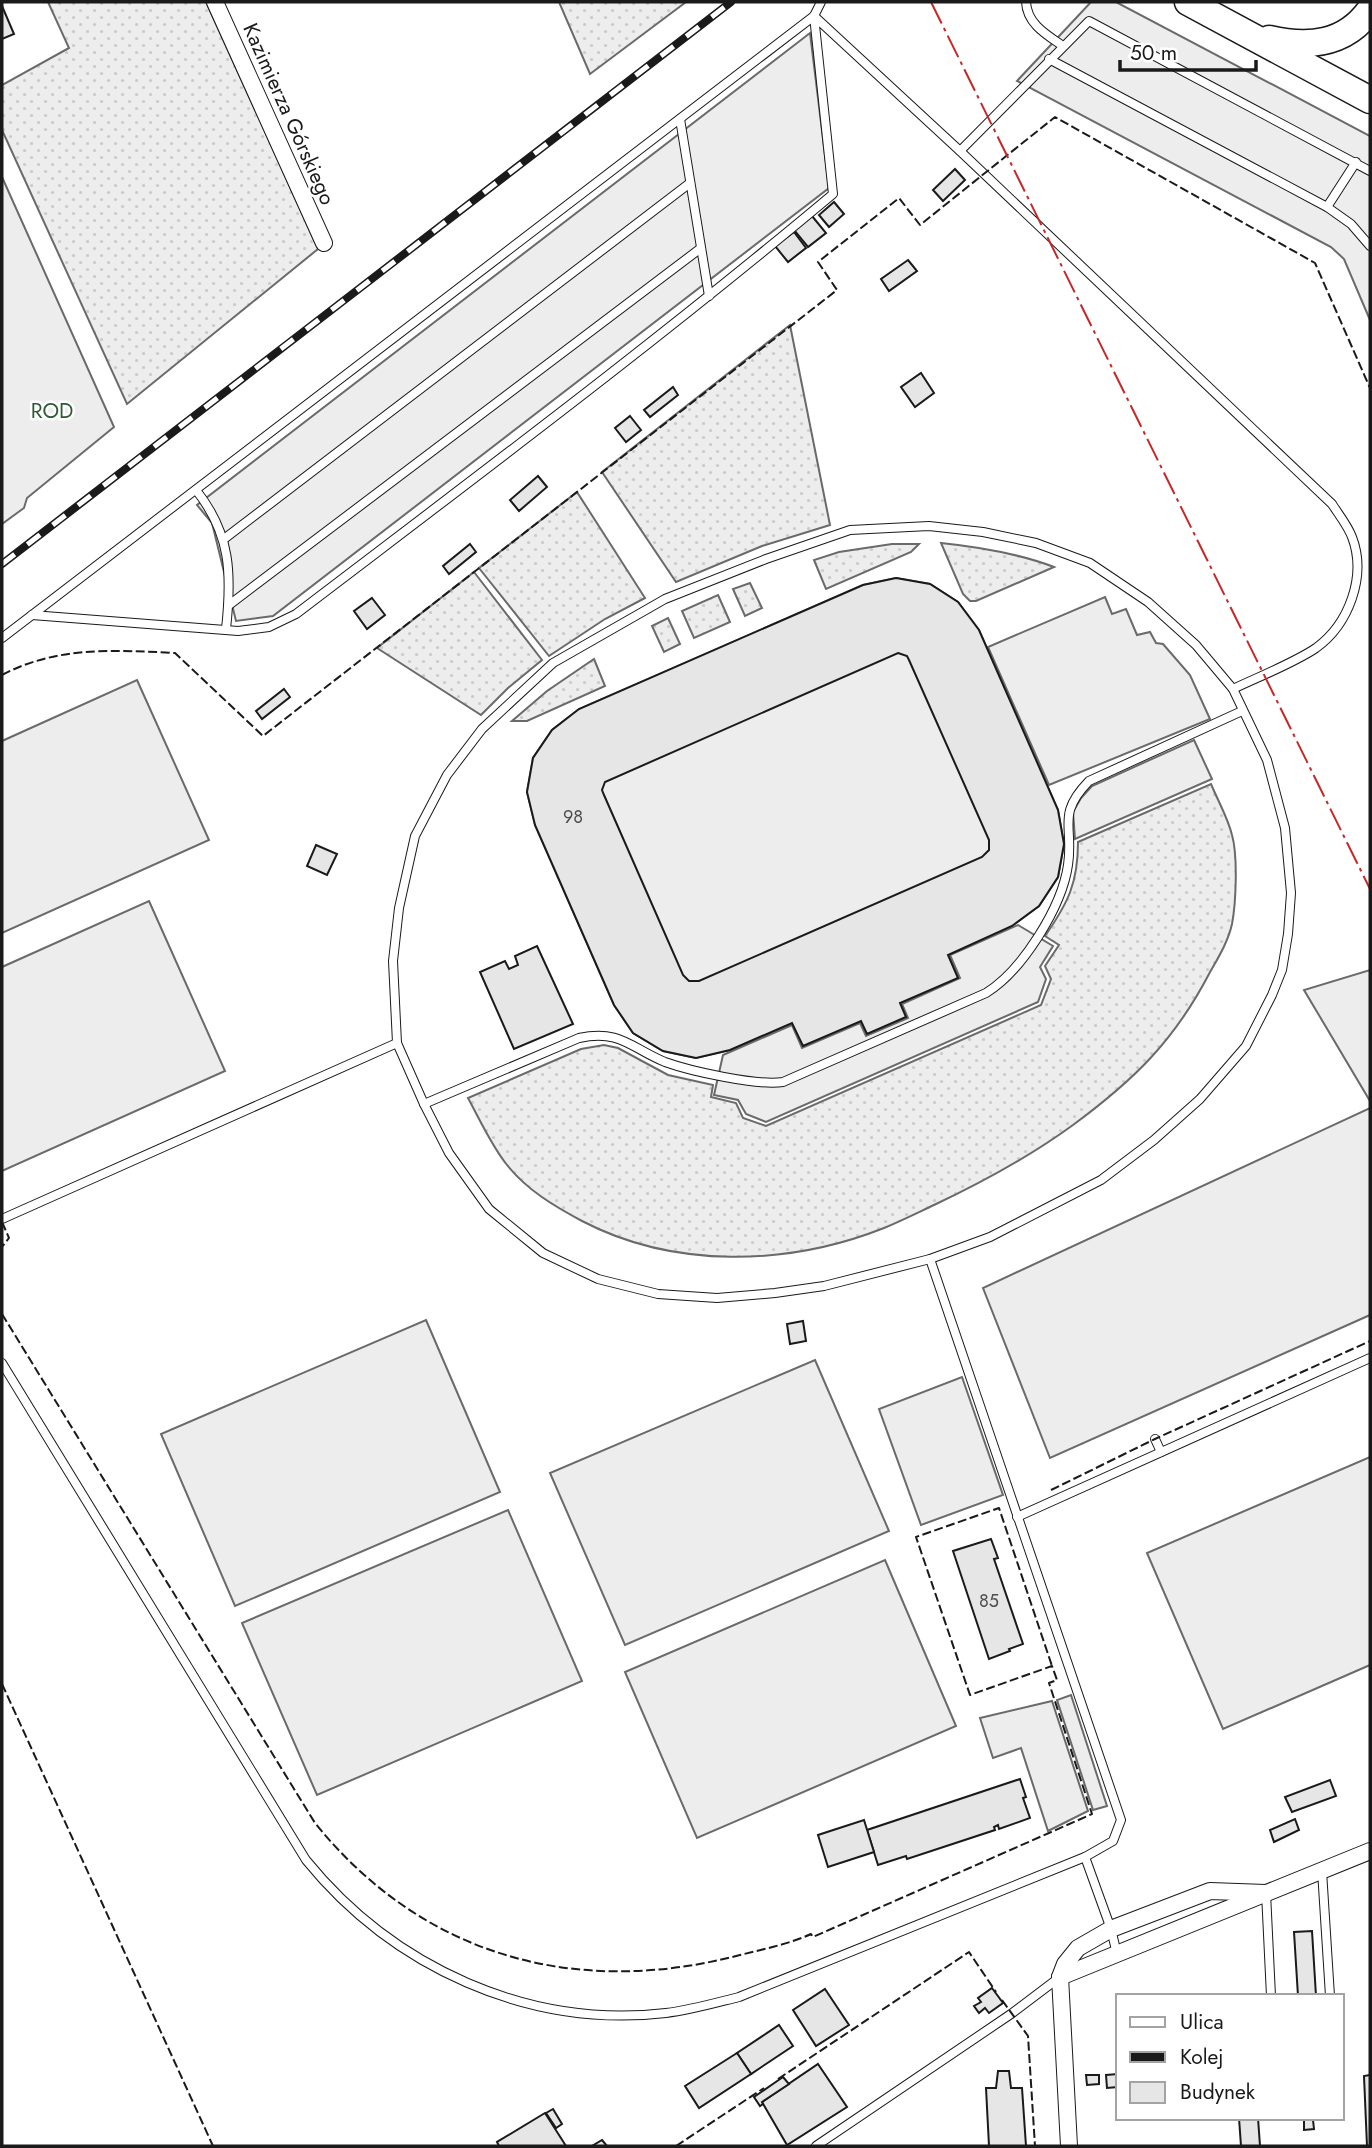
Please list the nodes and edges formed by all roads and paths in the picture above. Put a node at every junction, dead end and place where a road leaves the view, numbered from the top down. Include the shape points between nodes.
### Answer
1 (215, 2) edge
2 (821, 2) edge
3 (1026, 2) edge
4 (1188, 2) edge
5 (1370, 10) edge
6 (814, 16) junction
7 (1250, 33) junction
8 (1063, 46) junction
9 (1049, 60) junction
10 (1370, 100) edge
11 (680, 119) junction
12 (960, 151) junction
13 (1356, 162) junction
14 (1370, 171) edge
15 (690, 183) junction
16 (1327, 208) junction
17 (324, 243) dead end
18 (1370, 246) edge
19 (701, 248) junction
20 (709, 296) junction
21 (196, 490) junction
22 (224, 539) junction
23 (229, 605) junction
24 (32, 615) junction
25 (226, 629) junction
26 (2, 638) edge
27 (1233, 690) junction
28 (1242, 711) junction
29 (397, 1043) junction
30 (424, 1104) junction
31 (2, 1219) edge
32 (930, 1259) junction
33 (1370, 1358) edge
34 (2, 1363) edge
35 (1155, 1439) dead end
36 (1161, 1452) junction
37 (1017, 1517) junction
38 (1370, 1851) edge
39 (1085, 1857) junction
40 (1322, 1871) junction
41 (1266, 1893) junction
42 (1111, 1929) junction
43 (1117, 1954) junction
44 (1060, 1977) junction
45 (1271, 1994) edge
46 (1330, 1994) edge
47 (816, 2146) edge
48 (1069, 2146) edge

1 - 17 street, Kazimierza Górskiego
2 - 6 lane
3 - 8 lane via 1032,21
4 - 7 main road
5 - 7 main road via 1348,32 1324,43 1297,44
6 - 11 lane
6 - 12 lane
6 - 20 lane via 833,194
7 - 10 main road
8 - 9 lane
8 - 13 lane via 1089,21
9 - 12 lane
9 - 16 lane
11 - 15 lane
11 - 21 lane
12 - 27 lane via 1332,504 1352,536 1359,566 1352,600 1338,627 1316,648
13 - 14 lane
13 - 16 lane
15 - 19 lane
15 - 22 lane
16 - 18 lane via 1351,224
19 - 20 lane
19 - 23 lane
20 - 25 lane via 296,614 268,626
21 - 22 lane via 212,510
21 - 24 lane
22 - 23 lane
23 - 25 lane
24 - 25 lane
24 - 26 lane
27 - 28 lane
27 - 29 lane via 1196,645 1148,602 1090,563 1036,543 983,531 929,526 850,530 665,599 553,663 482,729 447,775 415,836 399,908 393,961
28 - 30 lane via 1089,781 1075,795 1068,812 1069,864 1060,895 1015,968 986,993 783,1082 757,1083 676,1065 598,1034
28 - 32 lane via 1267,760 1285,828 1291,893 1282,970 1246,1045 1200,1099 1101,1180 990,1237
29 - 30 lane
29 - 31 lane
30 - 32 lane via 449,1153 489,1209 543,1253 598,1279 658,1294 717,1298 824,1286
32 - 37 lane
33 - 36 lane
34 - 39 lane via 306,1860 372,1926 415,1956 469,1984 530,2005 594,2014 667,2013 739,1997
35 - 36 lane
36 - 37 lane
37 - 39 lane via 1121,1820 1113,1841
38 - 40 street
39 - 42 lane
40 - 41 street
40 - 46 lane
41 - 42 street via 1210,1891
41 - 43 street
41 - 45 lane
42 - 43 lane
42 - 44 street via 1078,1948
43 - 44 street
44 - 47 lane
44 - 48 street

